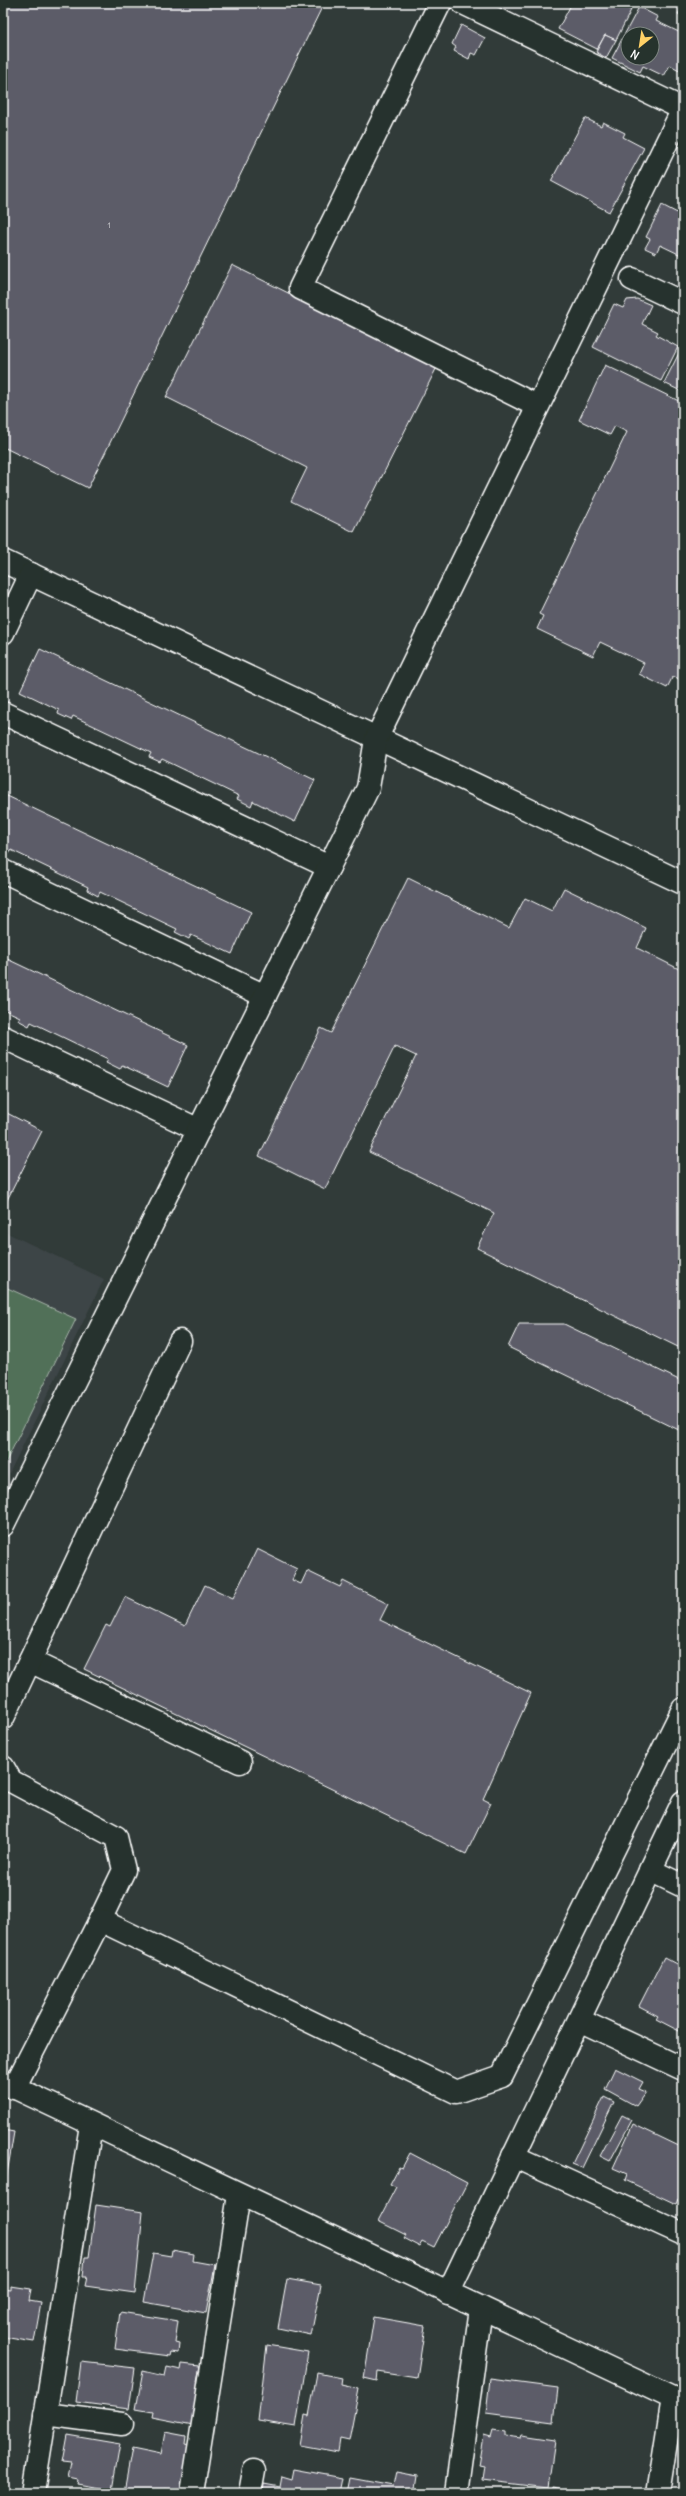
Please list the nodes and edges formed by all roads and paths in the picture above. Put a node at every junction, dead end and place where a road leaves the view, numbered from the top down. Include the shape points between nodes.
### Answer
1 (440, 3) edge
2 (463, 3) edge
3 (683, 109) edge
4 (632, 279) dead end
5 (683, 302) edge
6 (537, 406) junction
7 (3, 561) edge
8 (31, 574) junction
9 (3, 633) edge
10 (3, 713) edge
11 (376, 739) junction
12 (328, 867) junction
13 (3, 870) edge
14 (683, 883) edge
15 (265, 996) junction
16 (3, 1037) edge
17 (199, 1130) junction
18 (180, 1340) dead end
19 (3, 1525) edge
20 (30, 1661) junction
21 (683, 1709) edge
22 (3, 1718) edge
23 (240, 1762) dead end
24 (3, 1767) edge
25 (683, 1802) edge
26 (650, 1870) junction
27 (683, 1886) edge
28 (100, 1920) junction
29 (578, 2020) junction
30 (683, 2069) edge
31 (9, 2085) edge
32 (91, 2125) junction
33 (513, 2156) junction
34 (239, 2195) junction
35 (683, 2234) edge
36 (448, 2293) junction
37 (481, 2308) junction
38 (678, 2401) edge
39 (45, 2414) junction
40 (122, 2424) dead end
41 (254, 2471) dead end
42 (33, 2493) edge
43 (192, 2493) edge
44 (250, 2493) edge
45 (456, 2493) edge
46 (658, 2493) edge

1 - 6 street via 300,288
2 - 3 street
3 - 6 street
4 - 5 street
6 - 11 street
7 - 8 street
8 - 9 street
8 - 11 street
10 - 12 street
11 - 12 street via 368,788
11 - 14 street
12 - 15 street
13 - 15 street
15 - 17 street
16 - 17 street
17 - 19 street
18 - 20 street
20 - 22 street
20 - 23 street
21 - 28 street via 502,2076 456,2092
24 - 28 street via 11,1782 116,1837 124,1870
25 - 26 street
26 - 27 street
26 - 29 street
28 - 31 street
29 - 30 street
29 - 33 street
31 - 32 street
32 - 34 street
32 - 39 street
33 - 35 street
33 - 36 street
34 - 36 street
34 - 43 street
36 - 37 street
37 - 38 street
37 - 45 street
38 - 46 street
39 - 40 street
39 - 42 street
41 - 44 street

